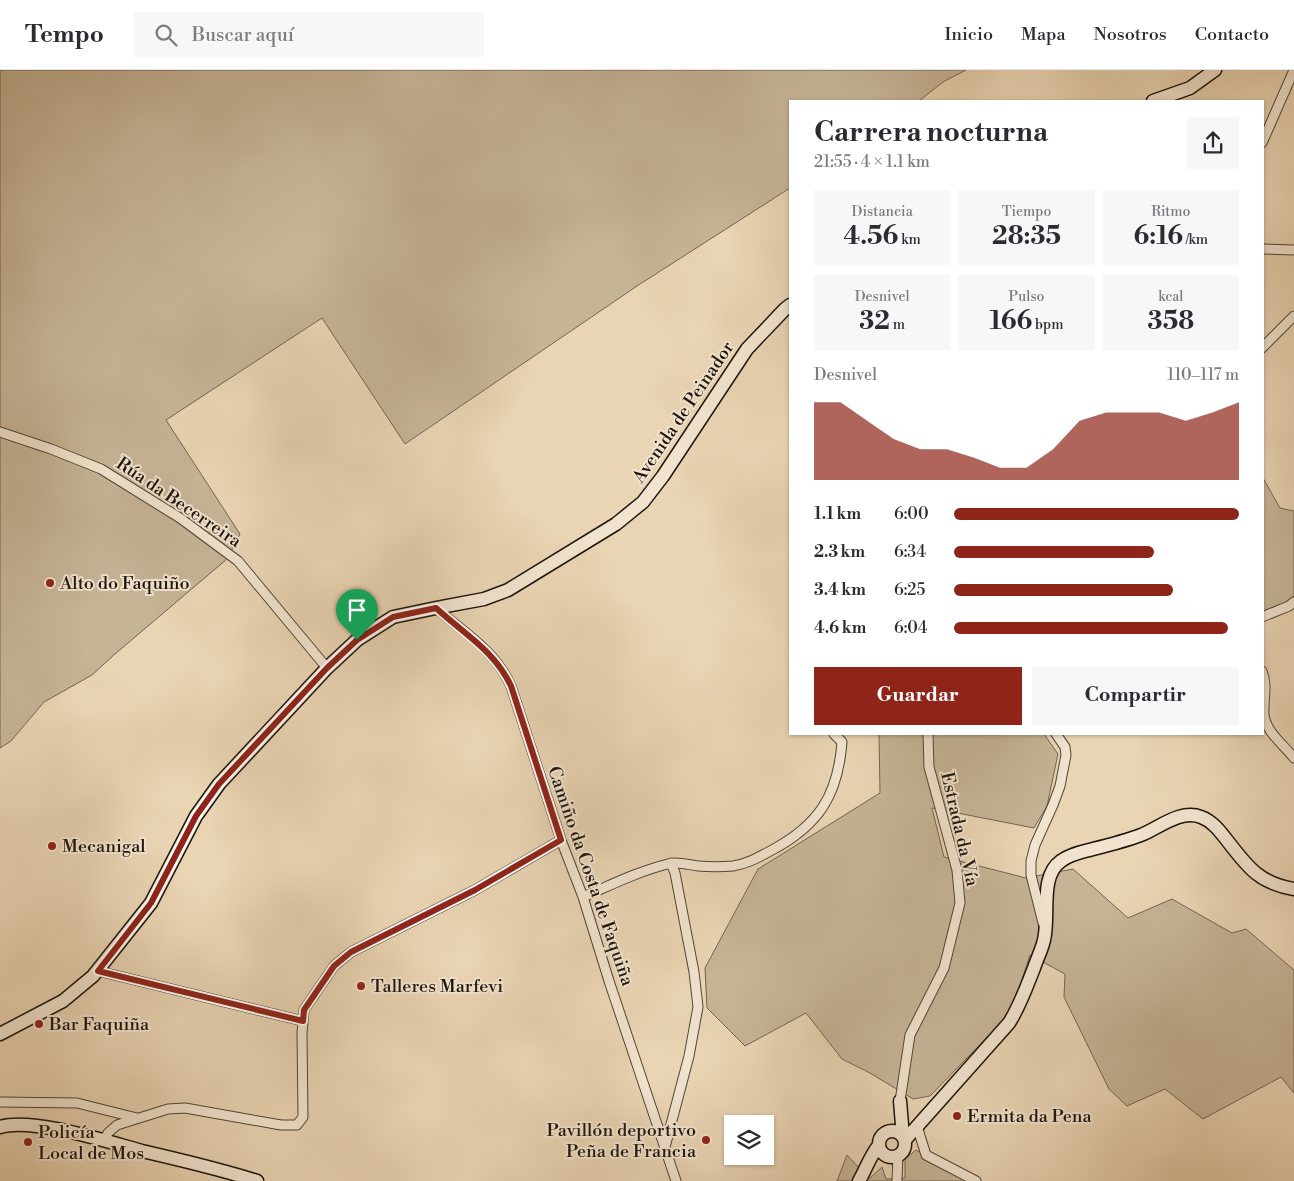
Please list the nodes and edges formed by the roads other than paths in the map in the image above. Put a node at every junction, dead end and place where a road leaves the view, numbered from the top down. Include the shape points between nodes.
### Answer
1 (1215, 70) edge
2 (1294, 70) edge
3 (1156, 100) edge
4 (1264, 138) edge
5 (1264, 249) edge
6 (1294, 250) edge
7 (789, 306) edge
8 (1294, 316) edge
9 (1264, 346) edge
10 (0, 432) edge
11 (1294, 602) edge
12 (436, 608) junction
13 (1264, 616) edge
14 (327, 668) junction
15 (1264, 680) edge
16 (1264, 715) edge
17 (1264, 715) edge
18 (835, 735) edge
19 (928, 735) edge
20 (1057, 735) edge
21 (1294, 758) edge
22 (561, 840) junction
23 (670, 863) junction
24 (1294, 889) edge
25 (583, 897) junction
26 (1046, 930) junction
27 (98, 971) junction
28 (303, 1021) junction
29 (0, 1034) edge
30 (900, 1101) junction
31 (0, 1102) edge
32 (138, 1118) junction
33 (917, 1126) junction
34 (0, 1127) edge
35 (890, 1131) junction
36 (904, 1138) junction
37 (104, 1141) junction
38 (665, 1147) junction
39 (888, 1152) junction
40 (897, 1177) edge
41 (253, 1180) edge
42 (676, 1181) edge
43 (859, 1181) edge
44 (976, 1181) edge

1 - 3 street via 1190,88
2 - 4 street
5 - 6 street
7 - 12 street, Avenida de Peinador via 747,349 643,502 616,524 508,590 484,599
8 - 9 street
10 - 14 street, Rúa da Becerreira via 100,469 188,524 238,561
11 - 13 street
12 - 14 street, Avenida de Peinador via 393,617 357,640
12 - 22 street, Camiño da Costa de Faquiña via 488,651 504,671
14 - 27 street, Avenida de Peinador via 219,784 196,816 151,903
15 - 16 street
17 - 21 street via 1267,726
18 - 23 street via 842,742 836,780 828,801 798,834 752,861 733,866
19 - 30 street, Estrada da Vía via 929,767 956,870 960,903 944,968 910,1035
20 - 26 street via 1066,755 1056,799 1031,861 1031,875
22 - 25 street, Camiño da Costa de Faquiña
22 - 28 street via 475,890 351,952 334,966 304,1010
23 - 25 street
23 - 38 street via 694,972 698,1007
24 - 26 street via 1267,881 1251,871 1214,825 1202,817 1182,816 1127,840 1060,861 1049,879
25 - 38 street, Camiño da Costa de Faquiña
26 - 33 street via 1019,1008 1009,1024
27 - 28 street
27 - 29 street, Avenida de Peinador via 63,1001
28 - 32 street via 303,1117 297,1125 185,1108 168,1109
30 - 35 street
30 - 36 street
31 - 32 street via 78,1103
32 - 37 street via 117,1125
33 - 36 street
33 - 44 street via 926,1155
34 - 37 street via 32,1125
35 - 36 street via 898,1132
35 - 39 street via 881,1137
36 - 39 street via 905,1147
37 - 41 street
38 - 42 street, Camiño da Costa de Faquiña
39 - 40 street
39 - 43 street via 872,1154

